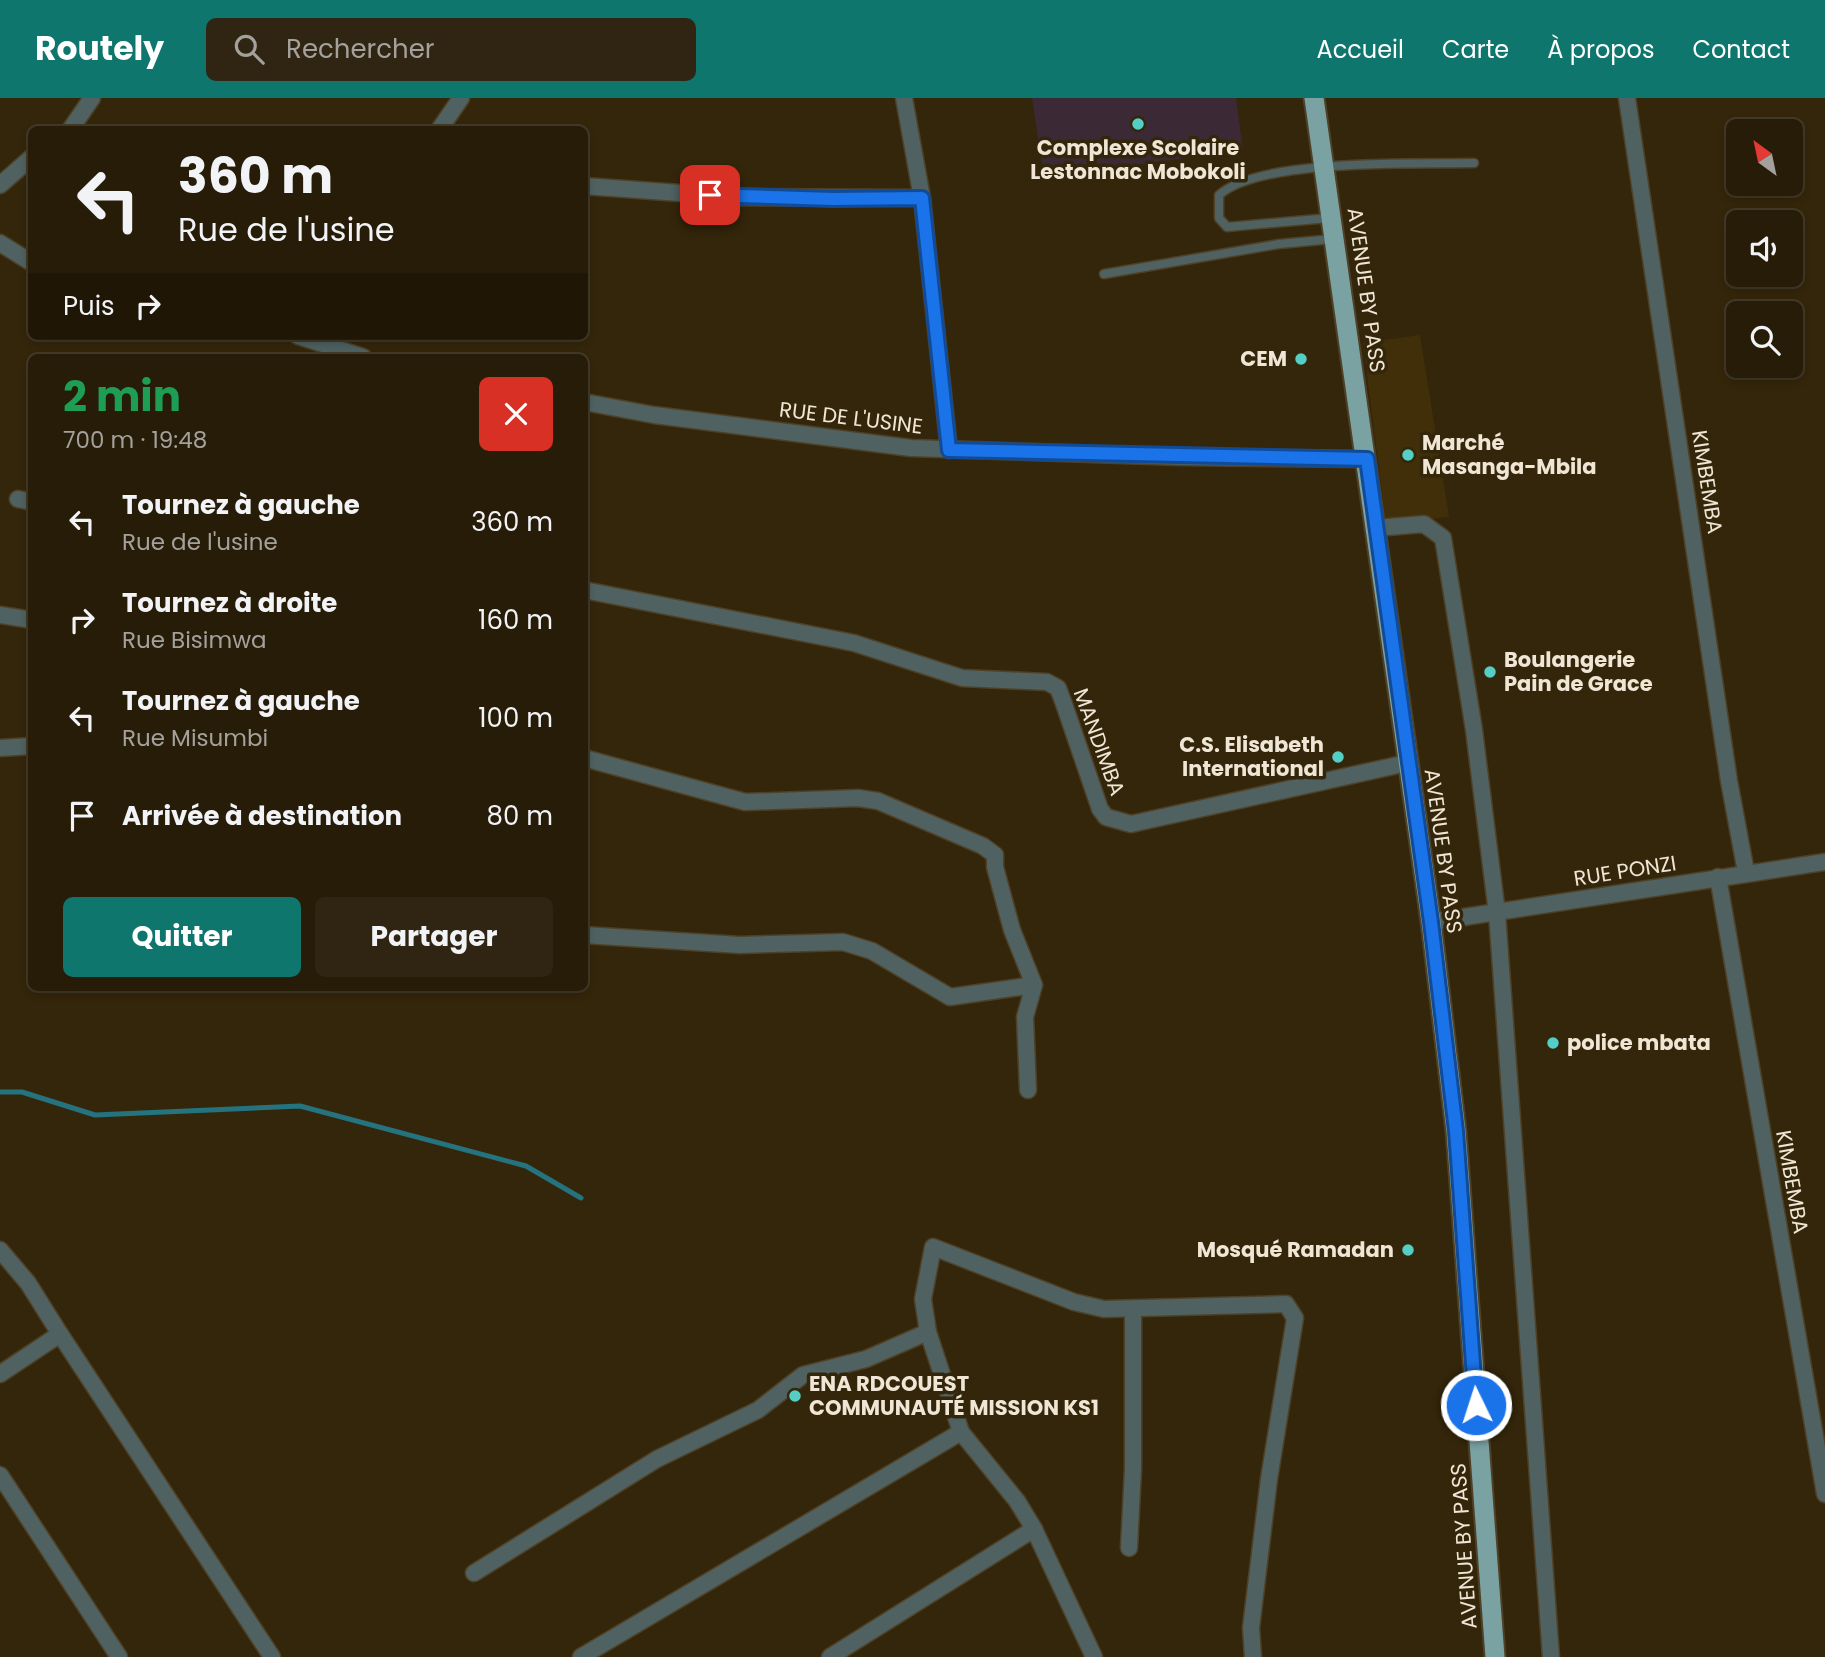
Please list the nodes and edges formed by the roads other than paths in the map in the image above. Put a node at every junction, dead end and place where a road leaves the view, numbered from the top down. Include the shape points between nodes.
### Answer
1 (92, 98) edge
2 (461, 98) edge
3 (904, 98) edge
4 (1314, 98) edge
5 (1627, 98) edge
6 (73, 126) edge
7 (442, 126) edge
8 (28, 161) edge
9 (1474, 163) dead end
10 (1325, 165) junction
11 (0, 186) edge
12 (588, 186) edge
13 (922, 198) junction
14 (1333, 218) junction
15 (1336, 239) junction
16 (0, 243) edge
17 (28, 260) edge
18 (1104, 274) dead end
19 (310, 340) edge
20 (354, 354) edge
21 (588, 403) edge
22 (949, 450) junction
23 (1367, 459) junction
24 (1376, 528) junction
25 (588, 591) edge
26 (0, 615) edge
27 (28, 619) edge
28 (28, 746) edge
29 (0, 748) edge
30 (588, 759) edge
31 (1407, 762) junction
32 (1825, 862) edge
33 (1746, 872) junction
34 (1718, 877) junction
35 (1497, 913) junction
36 (1431, 922) junction
37 (588, 935) edge
38 (1034, 985) junction
39 (1028, 1090) dead end
40 (0, 1250) edge
41 (1133, 1310) junction
42 (929, 1332) junction
43 (60, 1334) junction
44 (0, 1374) edge
45 (961, 1432) junction
46 (0, 1475) edge
47 (1825, 1494) edge
48 (1034, 1529) junction
49 (1129, 1548) dead end
50 (474, 1573) dead end
51 (119, 1657) edge
52 (272, 1657) edge
53 (581, 1657) edge
54 (830, 1657) edge
55 (1094, 1657) edge
56 (1253, 1657) edge
57 (1495, 1657) edge
58 (1550, 1657) edge

1 - 6 street
2 - 7 street
3 - 13 street
4 - 10 highway, AVENUE BY PASS
5 - 33 street, KIMBEMBA
8 - 11 street
9 - 10 lane
10 - 14 highway, AVENUE BY PASS
10 - 14 lane via 1227,187 1219,195 1219,218 1227,227 1237,229
12 - 13 street via 735,197
13 - 22 street
14 - 15 highway, AVENUE BY PASS
15 - 18 lane via 1279,244
15 - 23 highway, AVENUE BY PASS
16 - 17 street
19 - 20 street
21 - 22 street, RUE DE L'USINE via 654,415
22 - 23 street, RUE DE L'USINE
23 - 24 highway, AVENUE BY PASS
24 - 31 highway, AVENUE BY PASS
24 - 35 street via 1424,524 1443,538
25 - 31 street, MANDIMBA via 854,643 962,678 1047,682 1058,688 1100,809 1106,817 1131,824
26 - 27 street
28 - 29 street
30 - 38 street via 745,802 878,801 983,846 995,855 1012,930
31 - 36 highway, AVENUE BY PASS
32 - 33 street, RUE PONZI
33 - 34 street, RUE PONZI
34 - 35 street, RUE PONZI
34 - 47 street, KIMBEMBA
35 - 36 street, RUE PONZI
35 - 58 street
36 - 57 highway, AVENUE BY PASS via 1456,1131
37 - 38 street via 740,945 844,942 872,951 950,997
38 - 39 street via 1025,1017
40 - 43 street via 28,1283
41 - 42 street via 1104,1310 1074,1302 933,1247 923,1289
41 - 49 street
41 - 56 street via 1286,1304 1293,1311 1251,1628
42 - 45 street
42 - 50 street via 866,1359 803,1375 758,1410 657,1459
43 - 44 street
43 - 52 street
45 - 48 street
45 - 53 street
46 - 51 street
48 - 54 street
48 - 55 street

